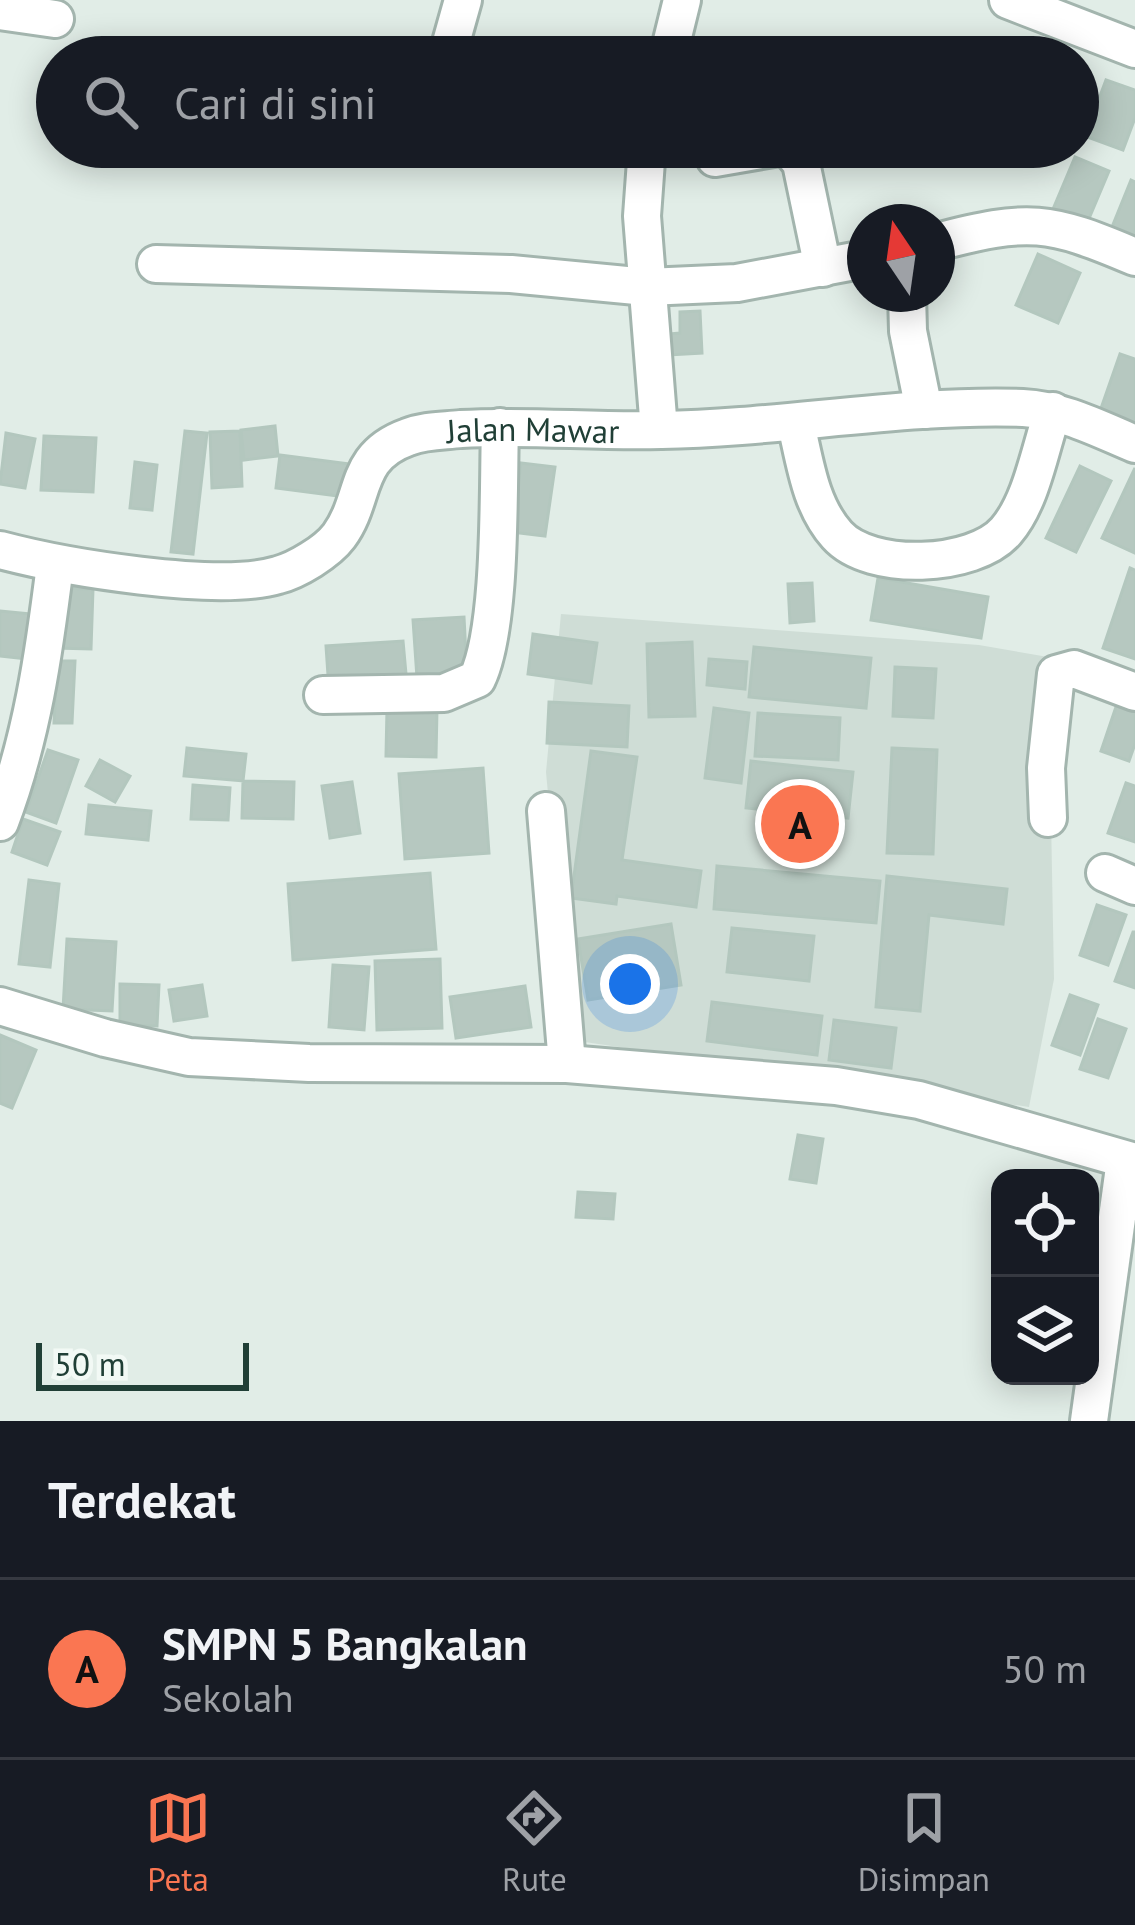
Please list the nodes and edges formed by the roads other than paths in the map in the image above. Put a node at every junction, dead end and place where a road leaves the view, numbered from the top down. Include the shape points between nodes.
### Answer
1 (463, 0) edge
2 (682, 0) edge
3 (1008, 0) edge
4 (0, 11) edge
5 (55, 20) dead end
6 (453, 36) edge
7 (673, 36) edge
8 (1135, 49) edge
9 (645, 168) edge
10 (802, 168) edge
11 (955, 237) edge
12 (1135, 257) edge
13 (847, 263) edge
14 (156, 264) dead end
15 (823, 268) junction
16 (647, 287) junction
17 (907, 312) edge
18 (924, 410) junction
19 (1053, 411) junction
20 (796, 424) junction
21 (500, 427) junction
22 (659, 430) junction
23 (1135, 444) edge
24 (0, 550) edge
25 (55, 565) junction
26 (1135, 692) edge
27 (323, 695) dead end
28 (546, 811) dead end
29 (1048, 818) dead end
30 (0, 822) edge
31 (0, 1006) edge
32 (567, 1064) junction
33 (1130, 1161) edge
34 (1089, 1421) edge

1 - 6 street
2 - 7 street
3 - 8 street
4 - 5 street
9 - 16 street
10 - 15 street
11 - 12 street via 1036,224
13 - 15 street
14 - 16 street via 512,274
15 - 16 street
16 - 22 street
17 - 18 street
18 - 19 street, Jalan Mawar
18 - 20 street, Jalan Mawar
19 - 20 street via 1010,527 985,548 938,561 845,544 811,488
19 - 23 street, Jalan Mawar
20 - 22 street, Jalan Mawar
21 - 22 street, Jalan Mawar
21 - 25 street, Jalan Mawar via 422,432 391,444 374,456 330,546 280,575 225,582
21 - 27 street via 497,544 477,679 444,692
24 - 25 street, Jalan Mawar
25 - 30 street via 23,759
26 - 29 street via 1081,671 1056,674
28 - 32 street
31 - 32 street via 189,1057
32 - 33 street via 920,1100
33 - 34 street

